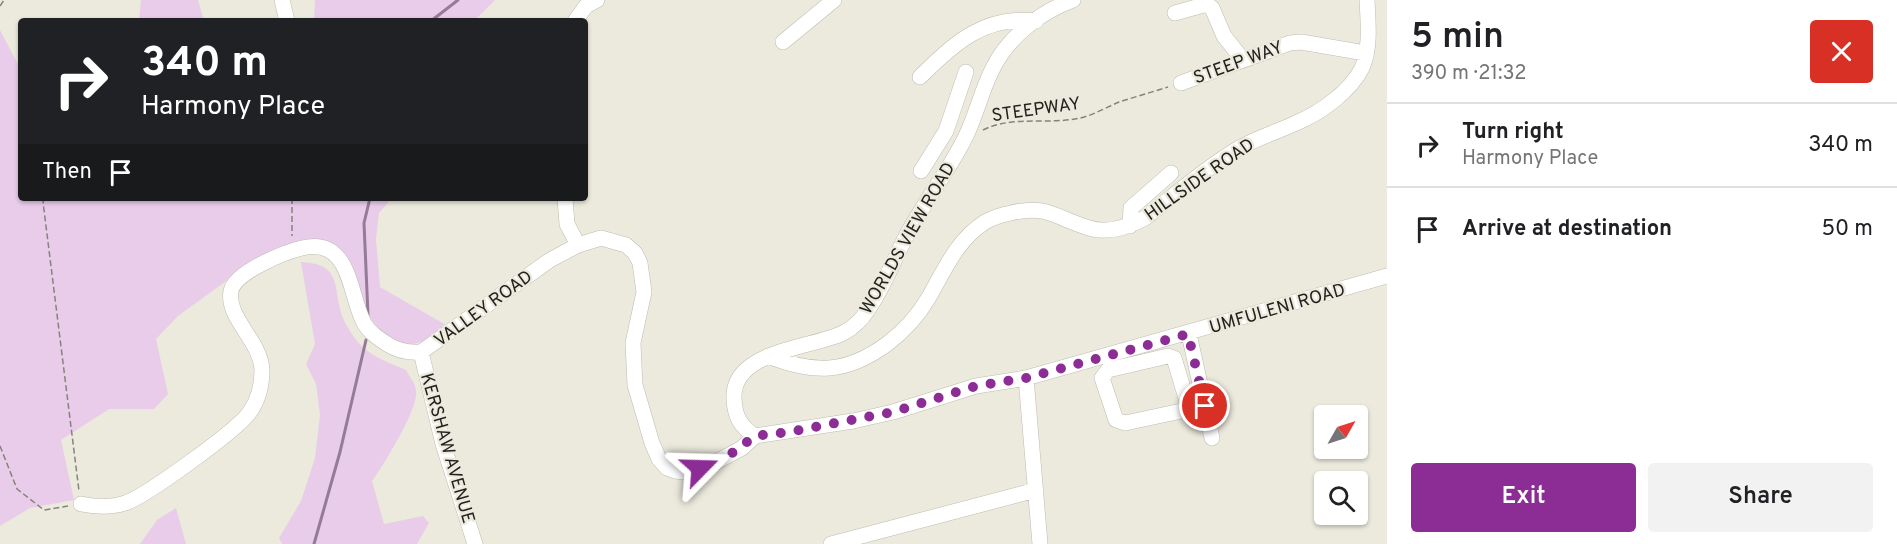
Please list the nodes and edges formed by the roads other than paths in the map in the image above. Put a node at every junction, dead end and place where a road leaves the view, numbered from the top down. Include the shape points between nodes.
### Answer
1 (282, 0) edge
2 (597, 0) edge
3 (834, 0) edge
4 (1073, 0) edge
5 (1367, 0) edge
6 (1175, 13) dead end
7 (286, 18) edge
8 (577, 18) edge
9 (1036, 21) junction
10 (783, 42) dead end
11 (1365, 54) junction
12 (1243, 60) junction
13 (966, 72) dead end
14 (920, 76) dead end
15 (1181, 83) road end
16 (946, 131) junction
17 (964, 139) junction
18 (921, 171) dead end
19 (1171, 173) dead end
20 (565, 201) edge
21 (1130, 226) junction
22 (578, 245) junction
23 (1387, 276) edge
24 (1188, 334) junction
25 (421, 352) junction
26 (768, 356) junction
27 (1026, 378) junction
28 (1205, 406) junction
29 (1189, 408) junction
30 (755, 436) junction
31 (1212, 438) dead end
32 (684, 472) joint
33 (1036, 490) junction
34 (81, 504) road end
35 (475, 544) edge
36 (831, 544) edge
37 (1040, 544) edge

1 - 7 street
2 - 8 street
3 - 10 street
4 - 9 street, WORLDS VIEW ROAD
5 - 11 street, HILLSIDE ROAD
6 - 12 street via 1207,4 1224,36
9 - 14 street via 1008,20 976,31 958,41
9 - 17 street, WORLDS VIEW ROAD via 1014,39 992,70
11 - 12 street, STEEP WAY via 1300,42
11 - 21 street, HILLSIDE ROAD via 1356,78 1333,100 1296,123 1262,135 1234,152
12 - 15 street, STEEP WAY
13 - 16 street
16 - 17 street
16 - 18 street
17 - 26 street, WORLDS VIEW ROAD via 869,308 855,325 842,333
19 - 21 street via 1131,208
20 - 22 street via 567,224
21 - 26 street, HILLSIDE ROAD via 1090,228 1037,209 994,217 958,246 928,299 899,335 867,358 838,368 810,369
22 - 25 street, VALLEY ROAD via 550,260
22 - 32 street, VALLEY ROAD via 601,238 615,240 631,249 640,263 644,292 633,343 635,385 659,459 667,468
23 - 24 street, UMFULENI ROAD
24 - 27 street, UMFULENI ROAD
24 - 28 street
25 - 34 street, VALLEY ROAD via 392,347 365,326 348,274 336,256 315,247 292,252 244,274 231,291 231,303 255,344 262,369 257,399 240,424 141,497 112,507
25 - 35 street, KERSHAW AVENUE via 443,444
26 - 30 street, WORLDS VIEW ROAD via 750,366 734,393 735,414 742,427
27 - 30 street, UMFULENI ROAD via 976,386 853,421
27 - 33 street
28 - 29 street
28 - 31 street
29 - 29 street via 1125,423 1116,420 1102,378 1108,370 1168,356 1174,358
30 - 32 street, UMFULENI ROAD via 728,456
33 - 36 street
33 - 37 street

